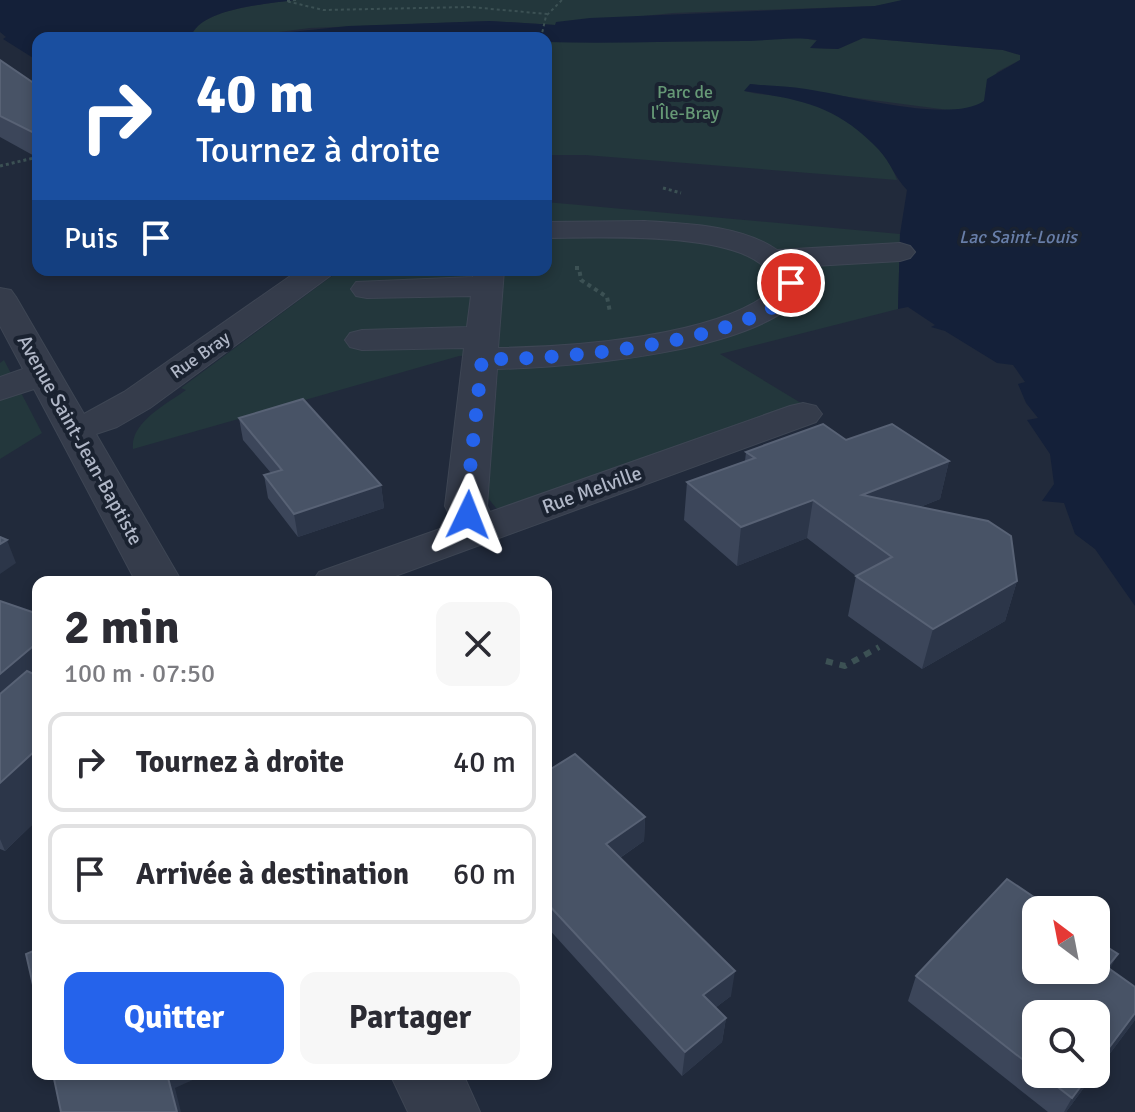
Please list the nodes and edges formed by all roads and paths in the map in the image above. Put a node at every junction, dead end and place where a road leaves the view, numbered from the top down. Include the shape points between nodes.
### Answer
1 (296, 0) edge
2 (562, 0) edge
3 (547, 14) junction
4 (541, 32) edge
5 (32, 158) edge
6 (0, 166) edge
7 (552, 230) edge
8 (900, 252) dead end
9 (772, 259) junction
10 (568, 268) dead end
11 (311, 276) edge
12 (488, 278) edge
13 (367, 289) dead end
14 (0, 297) edge
15 (362, 340) dead end
16 (483, 348) junction
17 (618, 350) junction
18 (44, 374) junction
19 (0, 389) edge
20 (803, 414) dead end
21 (75, 429) junction
22 (478, 531) junction
23 (156, 576) edge
24 (352, 576) edge
25 (879, 647) dead end
26 (826, 661) dead end
27 (428, 1080) edge
28 (445, 1112) edge

1 - 3 path via 286,1 323,10 470,7
2 - 3 path
3 - 4 path
5 - 6 path
7 - 9 street via 689,233 741,243
8 - 9 street
9 - 17 street via 791,283 788,297 775,307 708,330
10 - 17 path via 579,268 581,280 607,297
11 - 21 street, Rue Bray via 137,400
12 - 13 street
12 - 16 street
14 - 18 street, Avenue Saint-Jean-Baptiste
15 - 16 street
16 - 17 street via 535,359
16 - 22 street via 466,506
18 - 19 street
18 - 21 street, Avenue Saint-Jean-Baptiste
20 - 22 street, Rue Melville
21 - 23 street, Avenue Saint-Jean-Baptiste
22 - 24 street, Rue Melville
25 - 26 path via 845,666
27 - 28 street

